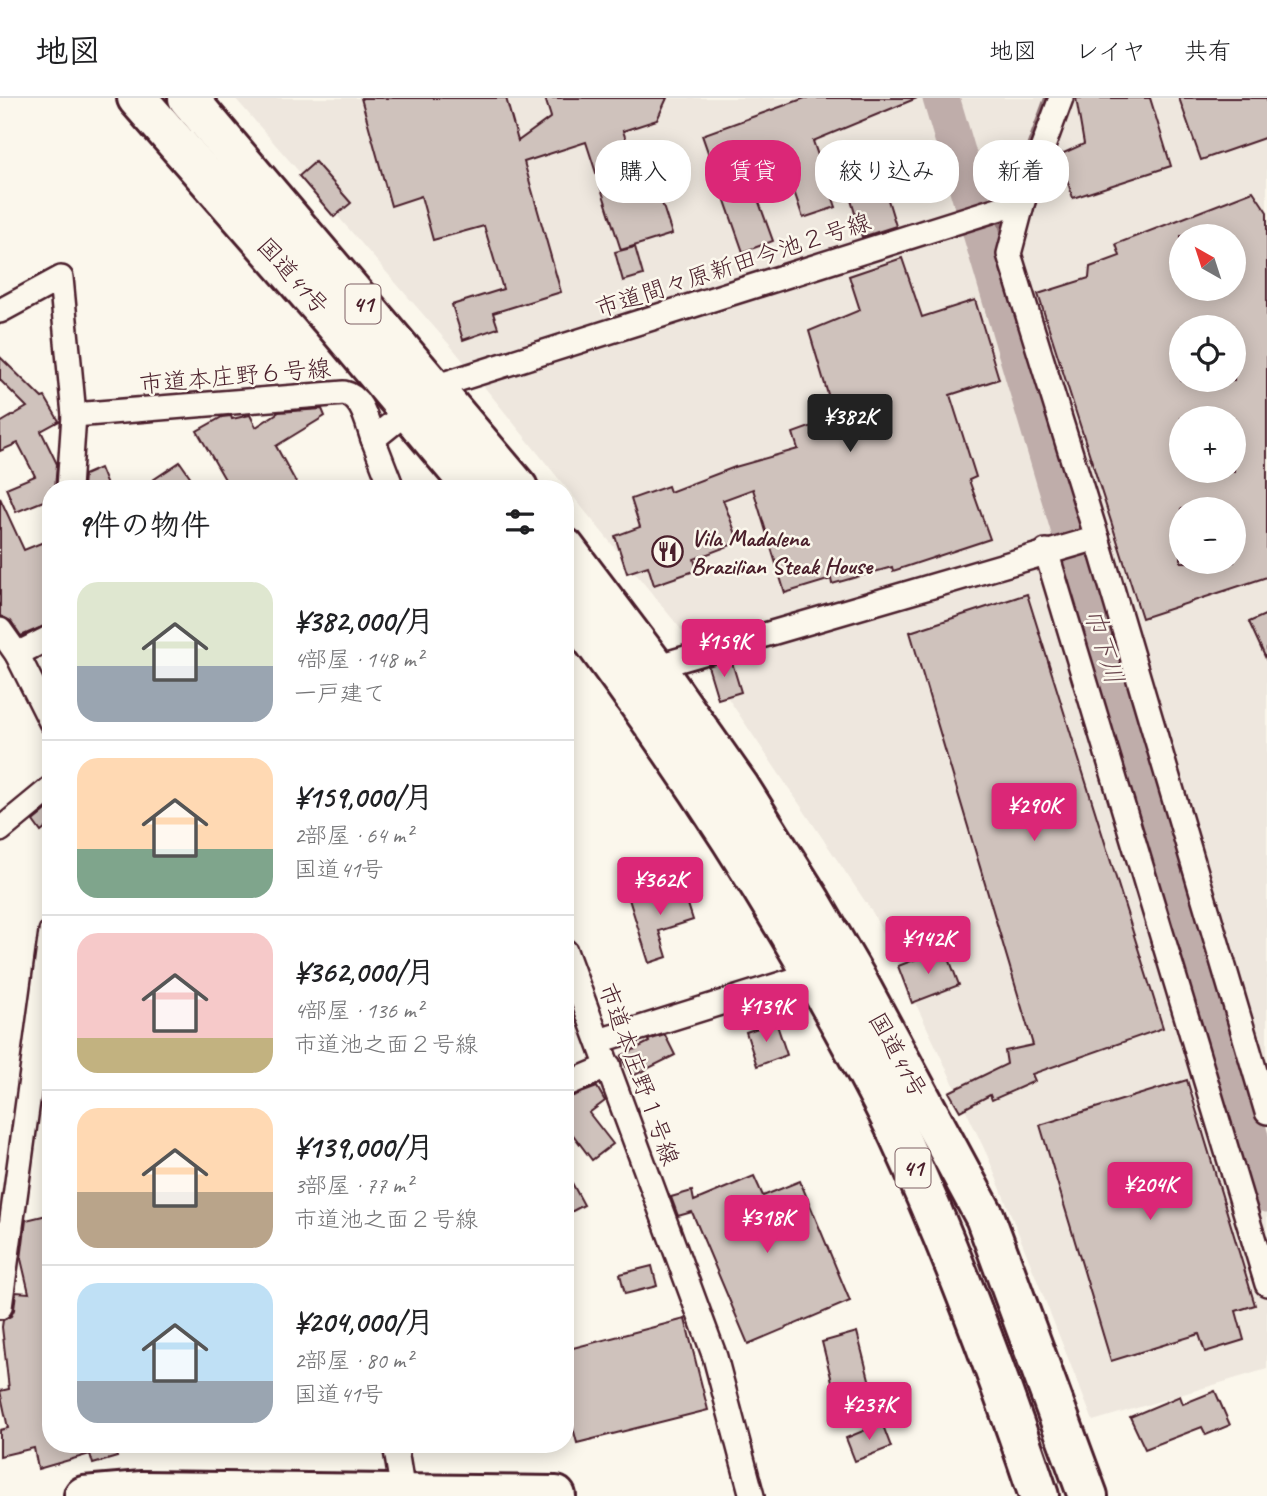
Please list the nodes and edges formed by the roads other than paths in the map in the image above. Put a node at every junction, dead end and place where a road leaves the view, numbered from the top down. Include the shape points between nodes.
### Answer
1 (137, 98) edge
2 (188, 98) edge
3 (1061, 98) edge
4 (1046, 140) edge
5 (1017, 203) edge
6 (1022, 203) edge
7 (0, 312) edge
8 (422, 399) junction
9 (74, 415) junction
10 (373, 439) junction
11 (70, 480) edge
12 (389, 480) edge
13 (468, 480) edge
14 (509, 480) edge
15 (1097, 538) junction
16 (1046, 551) junction
17 (574, 560) edge
18 (574, 615) edge
19 (0, 630) edge
20 (42, 642) edge
21 (17, 654) junction
22 (655, 667) junction
23 (42, 704) edge
24 (42, 795) edge
25 (0, 830) edge
26 (813, 974) junction
27 (574, 975) edge
28 (42, 998) edge
29 (599, 1041) junction
30 (608, 1066) junction
31 (574, 1081) edge
32 (1267, 1112) edge
33 (1267, 1284) edge
34 (0, 1307) edge
35 (396, 1453) edge
36 (403, 1493) junction
37 (84, 1496) edge
38 (556, 1496) edge
39 (752, 1496) edge
40 (1039, 1496) edge
41 (1088, 1496) edge

1 - 8 highway, 国道41号 / 41
2 - 8 highway, 国道41号 / 41
3 - 4 street
5 - 8 street, 市道間々原新田今池２号線
6 - 15 street via 1009,254
7 - 9 street via 61,278
8 - 10 street
8 - 13 highway, 国道41号 / 41
8 - 14 highway, 国道41号 / 41
9 - 10 street, 市道本庄野６号線 via 344,393 359,403
9 - 11 street
10 - 12 street
15 - 16 street
15 - 32 street
16 - 22 street
16 - 33 street
17 - 22 highway, 国道41号 / 41
18 - 26 highway, 国道41号 / 41 via 709,803
19 - 21 street
20 - 21 street
21 - 23 street
22 - 41 highway, 国道41号 / 41 via 813,903 985,1217
24 - 25 street
26 - 29 street
26 - 40 highway, 国道41号 / 41 via 898,1134 927,1199 1002,1384
27 - 29 street, 市道本庄野１号線
28 - 34 street
29 - 30 street, 市道本庄野１号線
30 - 31 street
30 - 39 street, 市道本庄野１号線 via 715,1357
35 - 36 street
36 - 37 highway via 142,1491
36 - 38 highway

